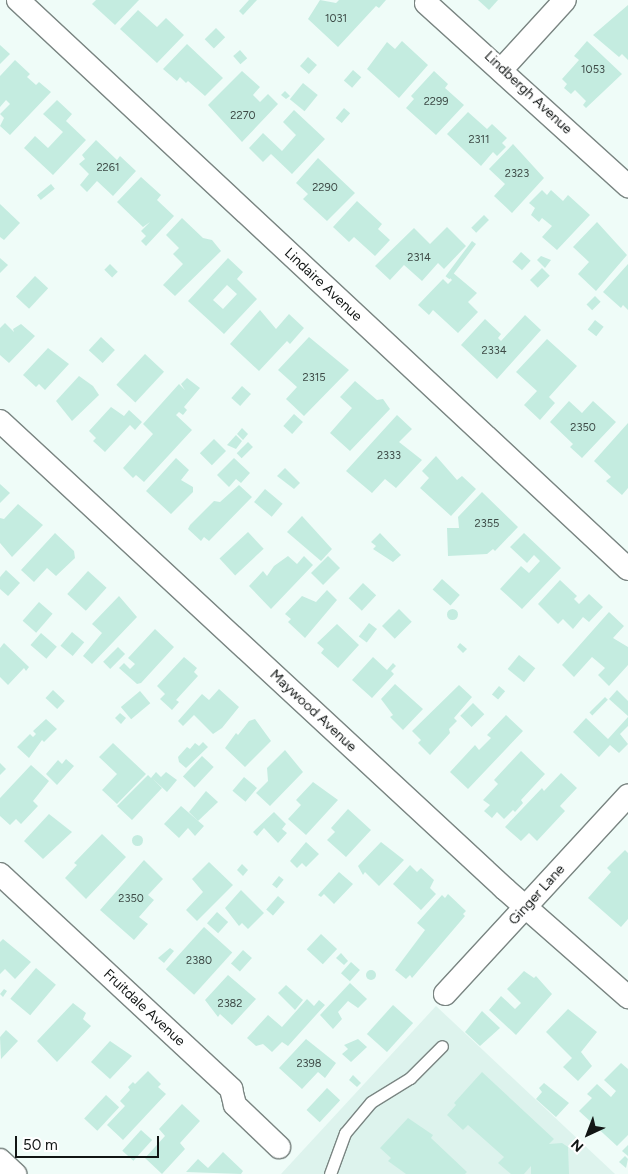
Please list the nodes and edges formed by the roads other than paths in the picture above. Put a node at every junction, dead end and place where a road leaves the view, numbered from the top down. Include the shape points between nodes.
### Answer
1 (18, 0) edge
2 (565, 0) edge
3 (426, 3) dead end
4 (502, 69) junction
5 (628, 186) edge
6 (0, 421) edge
7 (628, 569) edge
8 (628, 796) edge
9 (0, 874) edge
10 (526, 906) junction
11 (445, 994) dead end
12 (628, 997) edge
13 (442, 1046) dead end
14 (279, 1147) dead end
15 (0, 1160) edge
16 (331, 1173) edge
17 (15, 1174) edge

1 - 7 street, Lindaire Avenue
2 - 4 street
3 - 4 street, Lindbergh Avenue
4 - 5 street, Lindbergh Avenue
6 - 10 street, Maywood Avenue
8 - 10 street, Ginger Lane
9 - 14 street, Fruitdale Avenue via 231,1089 235,1105
10 - 11 street, Ginger Lane
10 - 12 street, Maywood Avenue
13 - 16 lane via 410,1078 372,1102 345,1133
15 - 17 street

